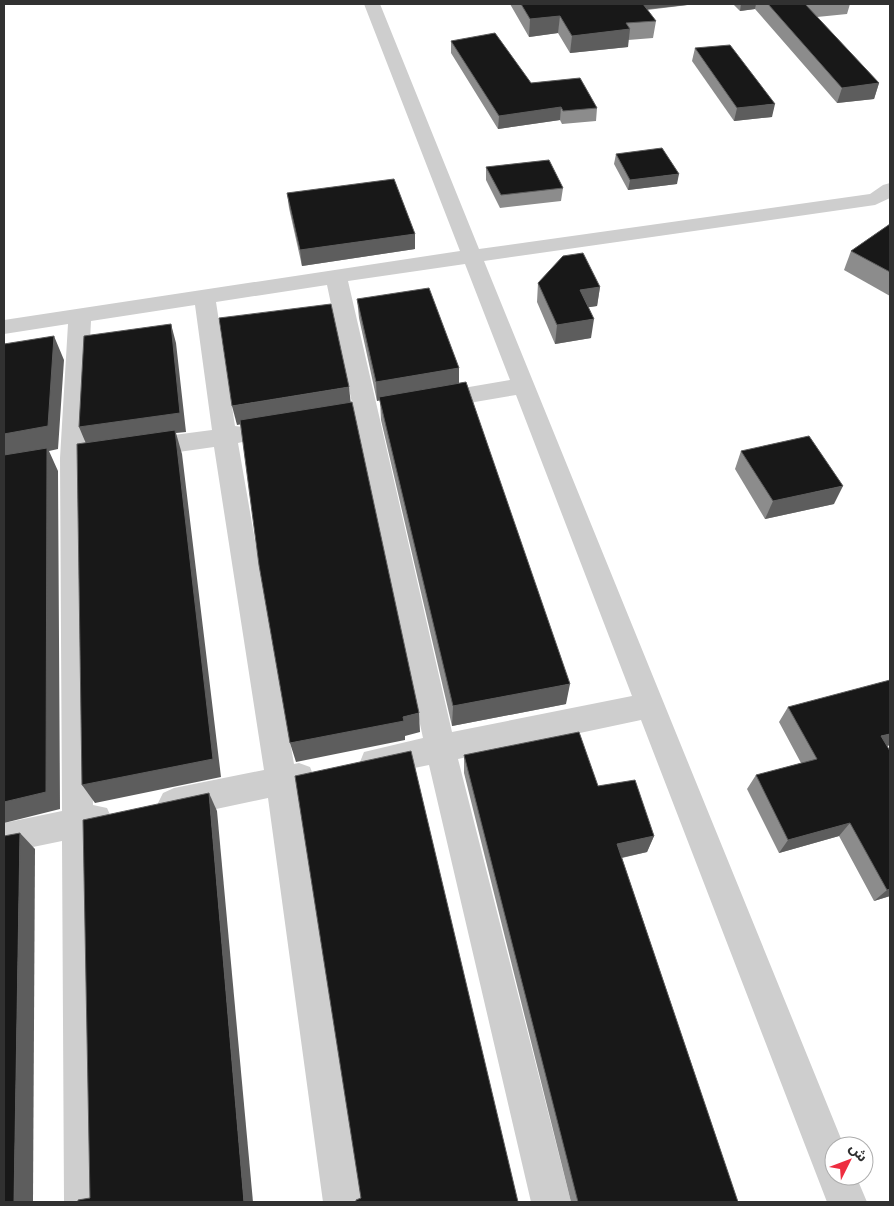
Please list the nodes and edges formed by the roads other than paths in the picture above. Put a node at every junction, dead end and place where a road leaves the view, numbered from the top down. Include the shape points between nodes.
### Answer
1 (372, 4) edge
2 (885, 198) edge
3 (472, 256) junction
4 (336, 277) junction
5 (204, 296) junction
6 (80, 315) junction
7 (4, 327) edge
8 (524, 386) junction
9 (416, 404) edge
10 (263, 431) edge
11 (225, 437) junction
12 (120, 451) edge
13 (651, 705) junction
14 (440, 748) junction
15 (280, 781) junction
16 (78, 822) junction
17 (4, 838) edge
18 (824, 1144) edge
19 (841, 1186) edge
20 (84, 1202) edge
21 (342, 1202) edge
22 (551, 1202) edge
23 (847, 1202) edge

1 - 3 street
2 - 3 street
3 - 4 street
3 - 8 street
4 - 5 street
4 - 14 street
5 - 6 street
5 - 11 street
6 - 7 street
6 - 16 street via 72,458
8 - 9 street
8 - 13 street
10 - 11 street
11 - 12 street
11 - 15 street
13 - 14 street
13 - 18 street
14 - 15 street
14 - 22 street
15 - 16 street
15 - 21 street
16 - 17 street
16 - 20 street
19 - 23 street

